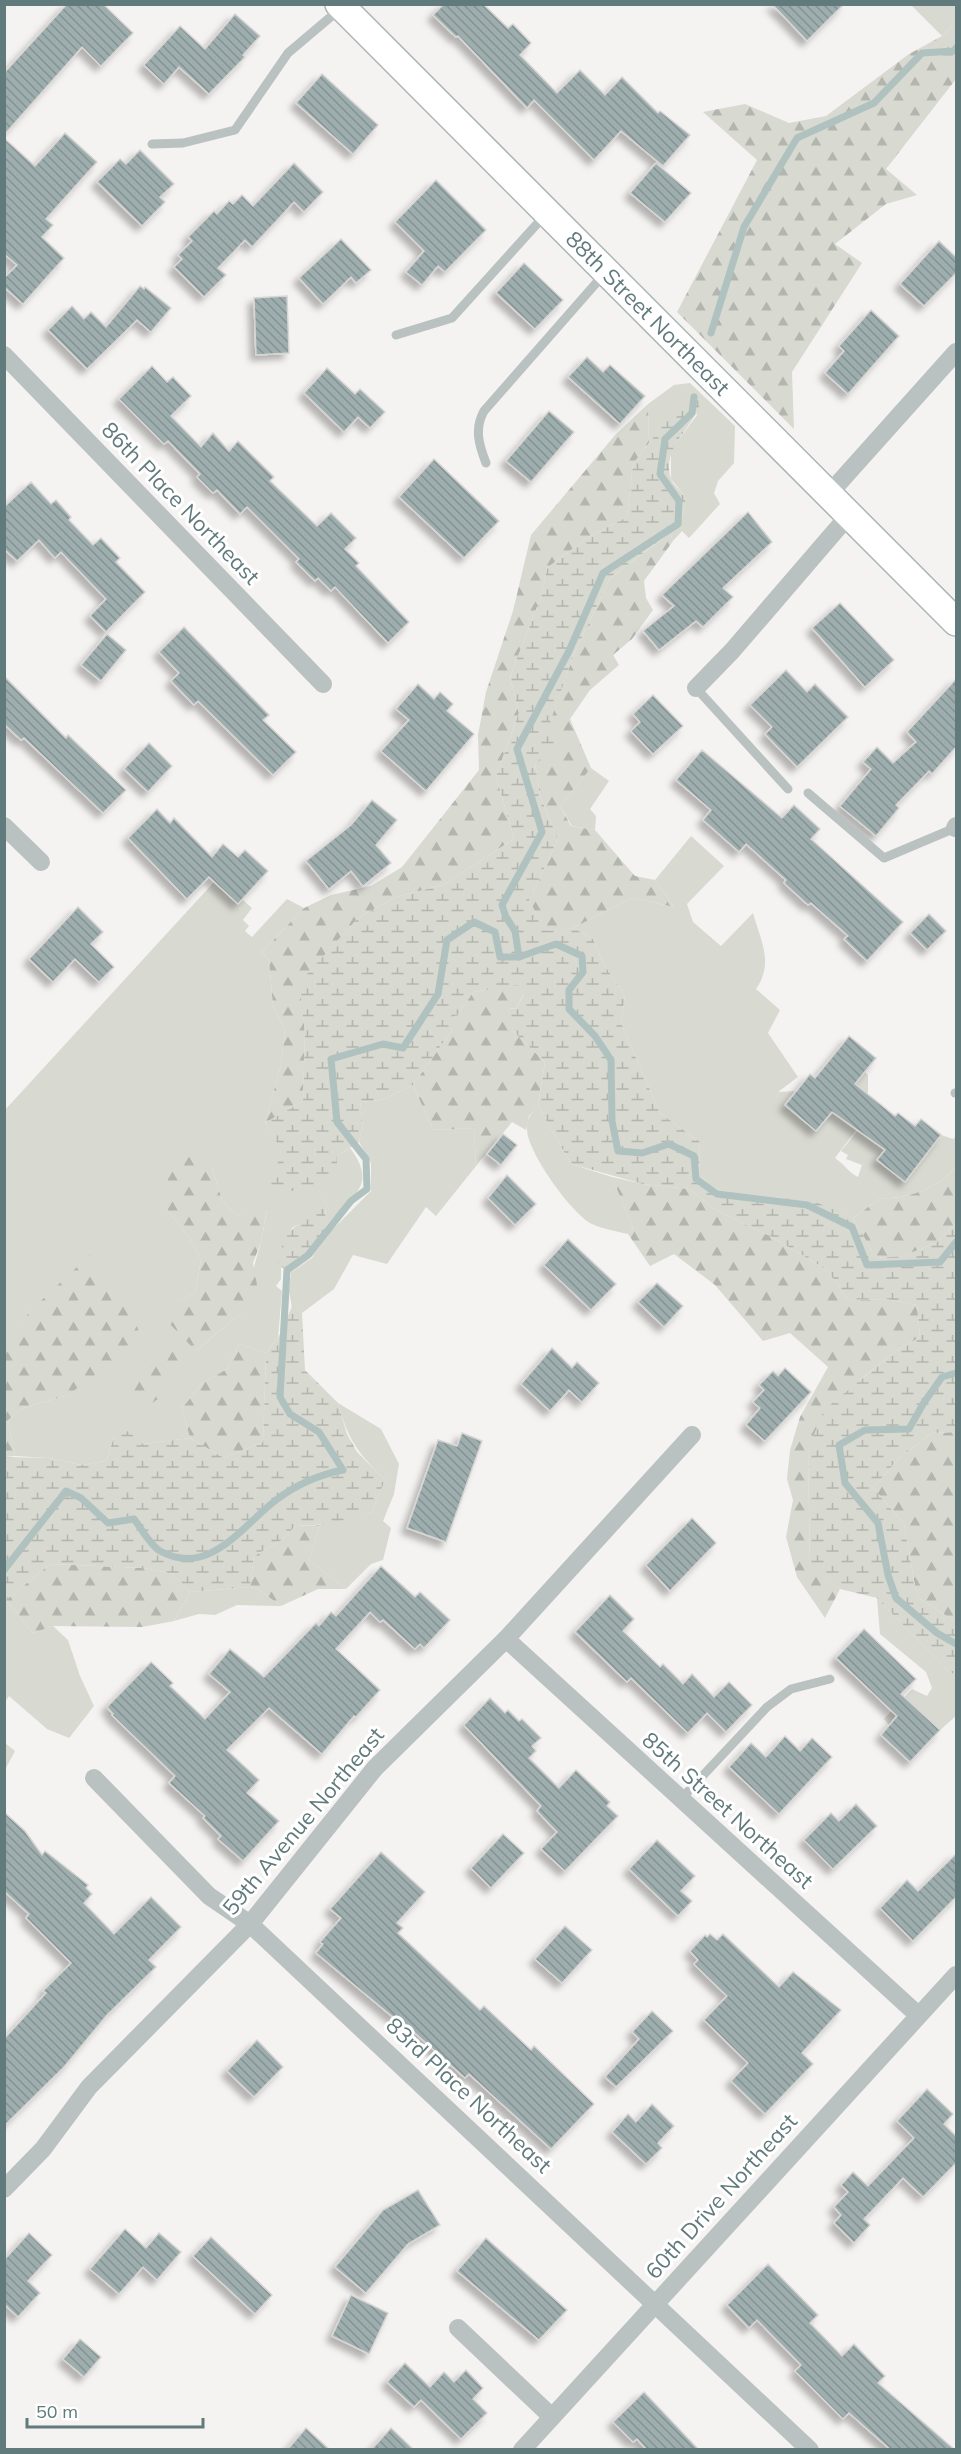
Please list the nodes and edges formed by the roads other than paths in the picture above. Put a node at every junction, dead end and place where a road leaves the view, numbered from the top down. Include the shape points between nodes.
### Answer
1 (340, 6) edge
2 (152, 144) dead end
3 (548, 212) junction
4 (606, 271) junction
5 (396, 335) dead end
6 (957, 352) edge
7 (4, 355) edge
8 (486, 463) dead end
9 (828, 495) junction
10 (849, 515) junction
11 (957, 622) edge
12 (322, 684) dead end
13 (696, 688) joint
14 (788, 789) dead end
15 (808, 793) dead end
16 (4, 826) edge
17 (956, 827) edge
18 (41, 861) dead end
19 (692, 1435) dead end
20 (506, 1639) junction
21 (830, 1679) dead end
22 (94, 1778) dead end
23 (681, 1799) junction
24 (250, 1924) junction
25 (957, 1975) edge
26 (918, 2016) junction
27 (4, 2189) edge
28 (655, 2304) junction
29 (458, 2328) dead end
30 (552, 2417) junction
31 (522, 2450) edge
32 (810, 2450) edge

1 - 2 lane via 288,52 235,130 183,143
1 - 3 main road, 88th Street Northeast
3 - 4 main road, 88th Street Northeast
3 - 5 lane via 452,318
4 - 8 lane via 484,411 478,421 478,442
4 - 9 main road, 88th Street Northeast
6 - 9 street
7 - 12 street, 86th Place Northeast
9 - 10 main road, 88th Street Northeast
10 - 11 main road, 88th Street Northeast
10 - 13 street
13 - 14 lane
15 - 17 lane via 884,858
16 - 18 street
19 - 20 street, 59th Avenue Northeast
20 - 23 street, 85th Street Northeast
20 - 24 street, 59th Avenue Northeast via 375,1768
21 - 23 lane via 791,1689 767,1707
22 - 24 street, 83rd Place Northeast via 209,1896
23 - 26 street, 85th Street Northeast
24 - 27 street, 59th Avenue Northeast via 89,2087 43,2149
24 - 28 street, 83rd Place Northeast
25 - 26 street, 60th Drive Northeast
26 - 28 street, 60th Drive Northeast
28 - 30 street, 60th Drive Northeast
28 - 32 street, 83rd Place Northeast
29 - 30 street
30 - 31 street, 60th Drive Northeast

